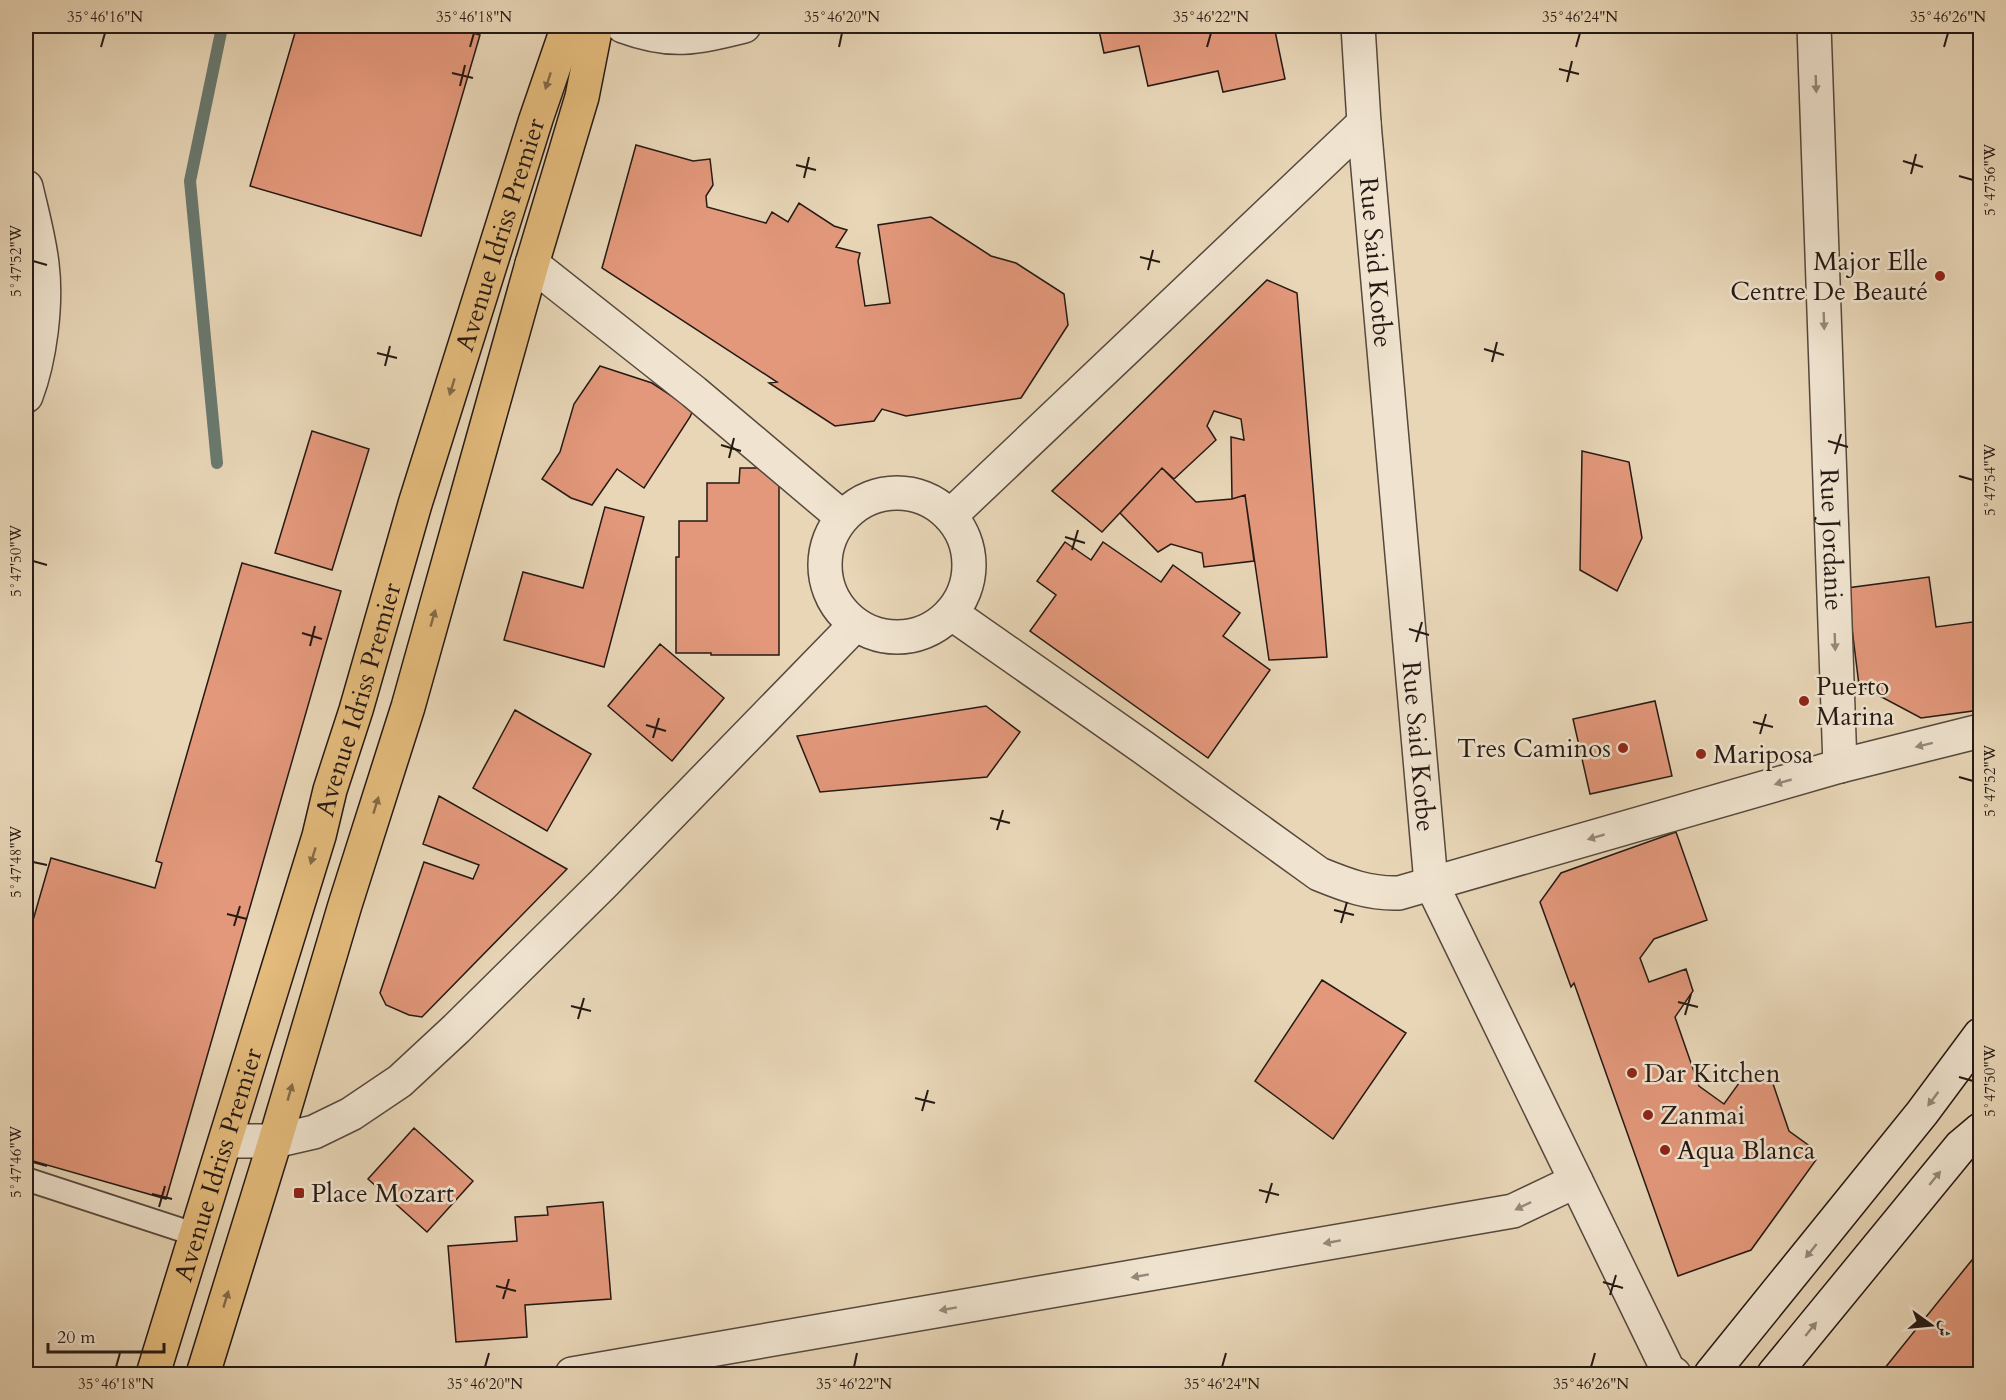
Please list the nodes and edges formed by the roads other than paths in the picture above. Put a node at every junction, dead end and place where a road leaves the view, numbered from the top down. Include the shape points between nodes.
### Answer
1 (567, 26) edge
2 (596, 26) edge
3 (623, 26) edge
4 (744, 26) edge
5 (1358, 26) edge
6 (1814, 26) edge
7 (1364, 123) junction
8 (26, 188) edge
9 (532, 264) junction
10 (26, 396) edge
11 (950, 516) junction
12 (842, 517) junction
13 (951, 613) junction
14 (855, 625) junction
15 (1980, 731) edge
16 (1840, 766) junction
17 (1431, 883) junction
18 (1980, 1035) edge
19 (1980, 1130) edge
20 (276, 1140) junction
21 (226, 1141) junction
22 (26, 1179) edge
23 (1576, 1181) junction
24 (196, 1234) junction
25 (153, 1374) edge
26 (203, 1374) edge
27 (572, 1374) edge
28 (1674, 1374) edge
29 (1711, 1374) edge
30 (1774, 1374) edge

1 -> 21 main road, Avenue Idriss Premier via 419,493
2 - 9 main road, Avenue Idriss Premier via 582,98
3 - 4 street via 666,38 701,36
5 - 7 street, Rue Said Kotbe
6 -> 16 street, Rue Jordanie
7 - 11 street
7 - 17 street, Rue Said Kotbe
8 - 10 street via 43,266 39,341
9 - 12 street via 694,392
20 -> 9 main road, Avenue Idriss Premier via 408,707
11 - 12 street via 931,501 908,493 884,493 861,502
11 - 13 street via 962,533 969,575
12 - 14 street via 829,538 824,562 827,586 838,608
13 - 14 street via 935,627 895,638
13 - 17 street via 1319,874 1378,894 1399,893
14 - 20 street via 595,892 400,1081 323,1128
15 -> 16 street
16 -> 17 street
17 - 23 street, Rue Said Kotbe
18 -> 29 street via 1922,1113
30 -> 19 street via 1961,1146
20 - 21 street
26 -> 20 main road, Avenue Idriss Premier
21 - 24 main road, Avenue Idriss Premier
22 - 24 lane
23 -> 27 street via 1513,1210
23 - 28 street, Rue Said Kotbe via 1668,1370
24 - 25 main road, Avenue Idriss Premier

